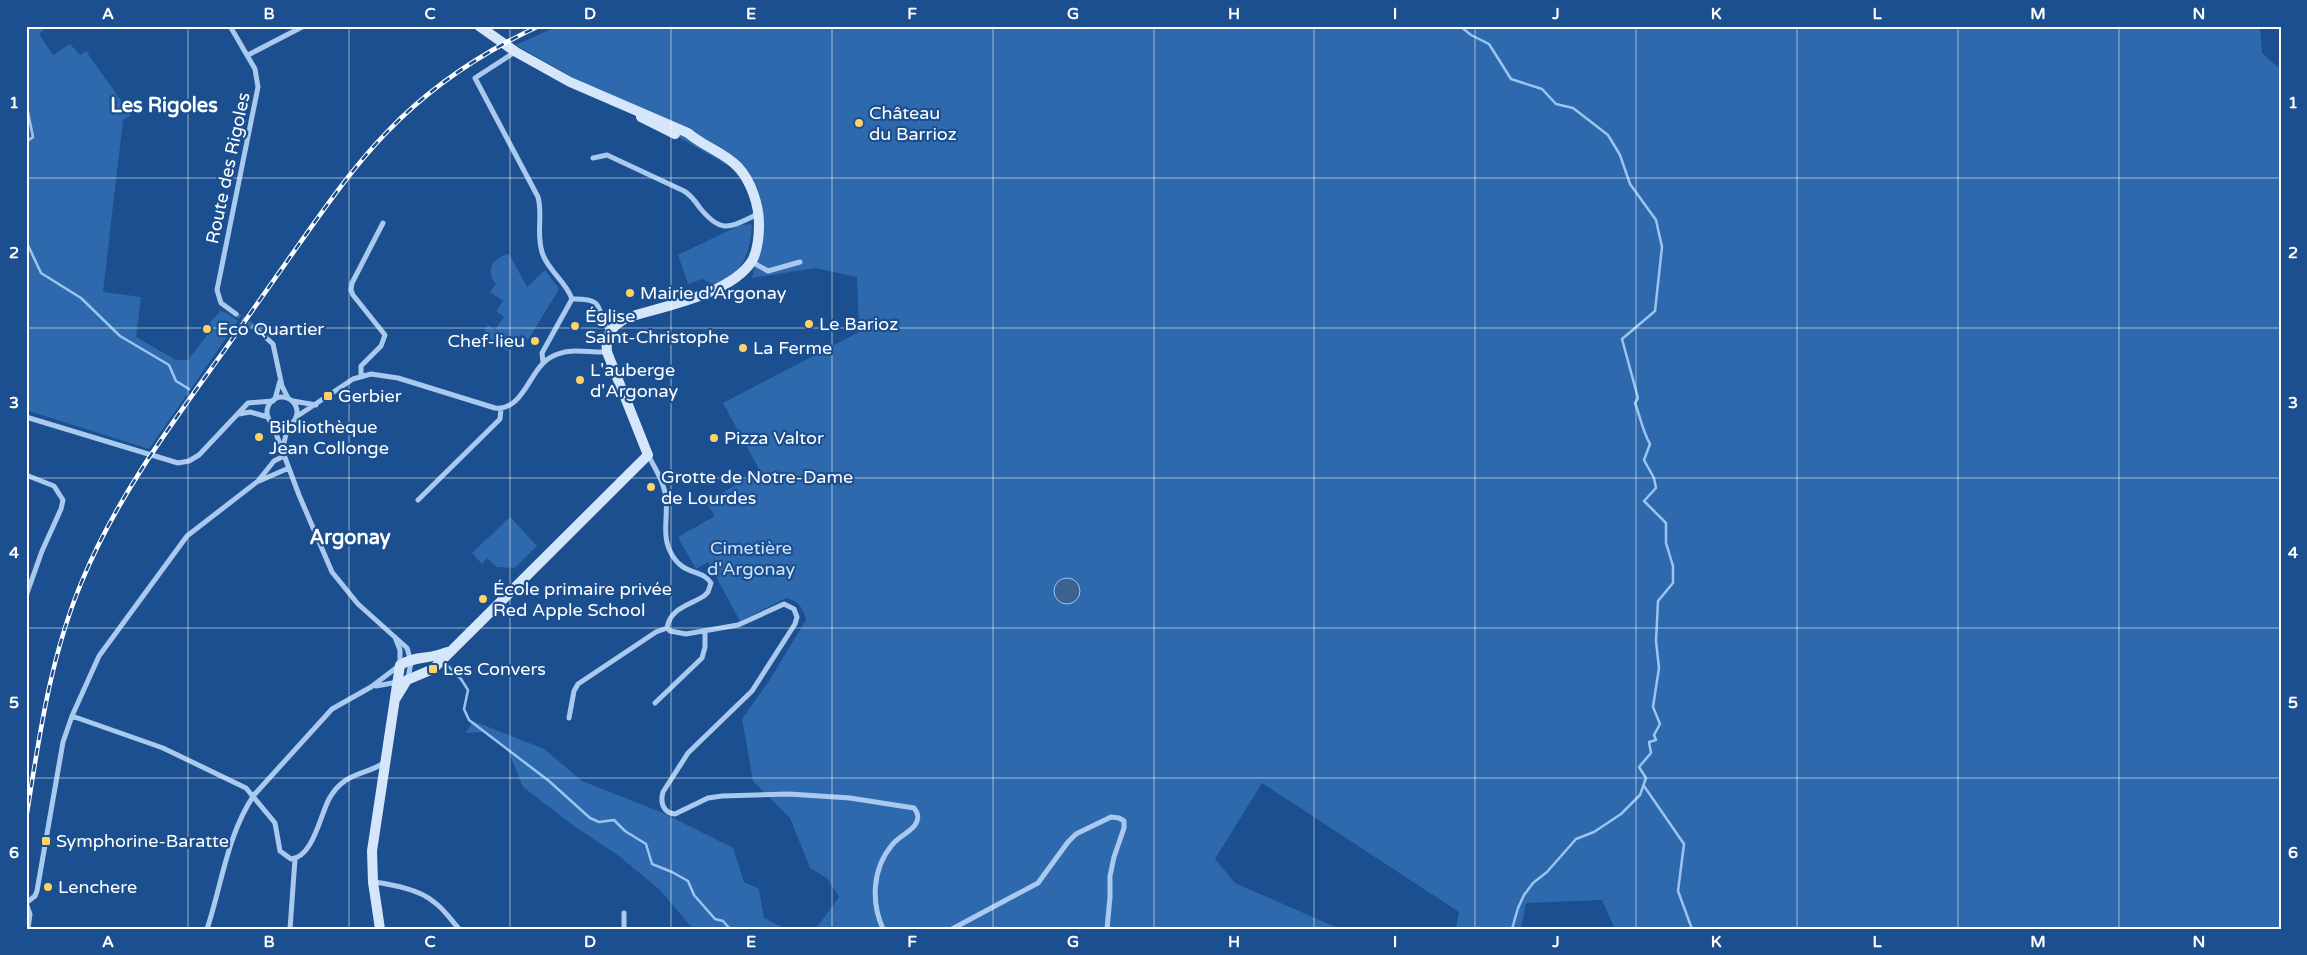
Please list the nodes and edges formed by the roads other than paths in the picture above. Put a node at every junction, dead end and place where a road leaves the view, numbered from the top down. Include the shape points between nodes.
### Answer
1 (230, 26) edge
2 (304, 26) edge
3 (480, 26) edge
4 (516, 52) junction
5 (248, 55) junction
6 (593, 158) dead end
7 (758, 214) junction
8 (383, 223) dead end
9 (751, 262) junction
10 (800, 262) dead end
11 (572, 299) junction
12 (236, 314) tunnel mouth
13 (254, 327) tunnel mouth
14 (613, 328) junction
15 (607, 352) junction
16 (543, 362) junction
17 (361, 376) junction
18 (280, 378) junction
19 (274, 400) junction
20 (290, 400) junction
21 (317, 405) junction
22 (501, 409) junction
23 (238, 414) junction
24 (26, 416) edge
25 (268, 417) junction
26 (296, 417) junction
27 (272, 423) junction
28 (288, 426) junction
29 (283, 454) junction
30 (648, 455) junction
31 (289, 468) junction
32 (26, 475) edge
33 (258, 481) junction
34 (418, 500) dead end
35 (26, 596) edge
36 (667, 628) junction
37 (705, 631) junction
38 (395, 637) junction
39 (451, 650) junction
40 (410, 659) junction
41 (400, 666) junction
42 (402, 681) junction
43 (371, 687) junction
44 (654, 703) dead end
45 (72, 716) junction
46 (569, 718) dead end
47 (386, 762) junction
48 (254, 795) junction
49 (295, 859) junction
50 (373, 882) junction
51 (26, 903) edge
52 (624, 913) dead end
53 (28, 929) edge
54 (207, 929) edge
55 (290, 929) edge
56 (380, 929) edge
57 (459, 929) edge
58 (624, 929) edge
59 (883, 929) edge
60 (952, 929) edge
61 (1107, 929) edge

1 - 5 street, Route des Rigoles
2 - 5 street
3 - 4 street
4 - 7 street via 570,82 688,133 724,155 740,168 749,183
4 - 11 street via 475,78 538,197 538,236 543,255
5 - 12 street, Route des Rigoles via 258,81 258,98 217,290 221,303
6 - 7 street via 607,155 684,191 717,225 731,226
7 - 9 street via 757,244
8 - 17 street via 352,283 352,295 385,335 381,346 361,366
9 - 10 street via 768,271
9 - 14 street via 736,278 720,288 626,318
11 - 14 street via 596,304 602,311 603,321
11 - 16 street via 542,353
13 - 18 street via 273,344
14 - 15 street via 606,340
15 - 16 street via 573,350
15 - 30 street
16 - 22 street via 515,403
17 - 21 street via 344,384
17 - 22 street via 377,374 398,378
18 - 19 street
18 - 20 street
19 - 20 street via 281,397
19 - 23 street via 248,403
19 - 25 street via 268,408
20 - 21 street
20 - 26 street via 296,407
21 - 26 street
22 - 34 street via 500,419
23 - 24 street via 199,455 178,463
23 - 25 street via 250,412
25 - 27 street
26 - 28 street
27 - 28 street
27 - 29 street
28 - 29 street
29 - 31 street
29 - 33 street via 274,460
30 - 36 street via 666,495 666,538 670,552 685,570 703,576 711,583 704,596 672,615
30 - 39 street
31 - 33 street
31 - 38 street via 332,572 358,604
32 - 35 street via 54,486 63,500
33 - 45 street via 197,527 182,543 103,649
36 - 37 street via 680,635
36 - 46 street via 578,684
37 - 44 street via 702,658
37 - 59 street via 746,623 784,604 797,614 795,624 752,691 681,762 663,792 664,808 675,814 708,798 789,794 910,806 918,812 919,818 891,846 878,871 874,892
38 - 40 street via 407,648
38 - 41 street via 400,650
39 - 40 street via 428,658
39 - 42 street via 433,669
40 - 41 street
40 - 42 street via 410,672
41 - 42 street
41 - 43 street
42 - 43 street
42 - 47 street via 396,698
43 - 48 street via 332,709
45 - 48 street via 163,748 235,781
45 - 51 street via 63,742 37,891
47 - 49 street via 353,775 335,791 308,849
47 - 50 street via 374,830
48 - 49 street via 275,823 280,851
48 - 54 street via 228,854
49 - 55 street
50 - 56 street
50 - 57 street via 428,897
51 - 53 street via 30,914
52 - 58 street
60 - 61 street via 1038,883 1072,838 1111,817 1124,821 1124,828 1110,876

